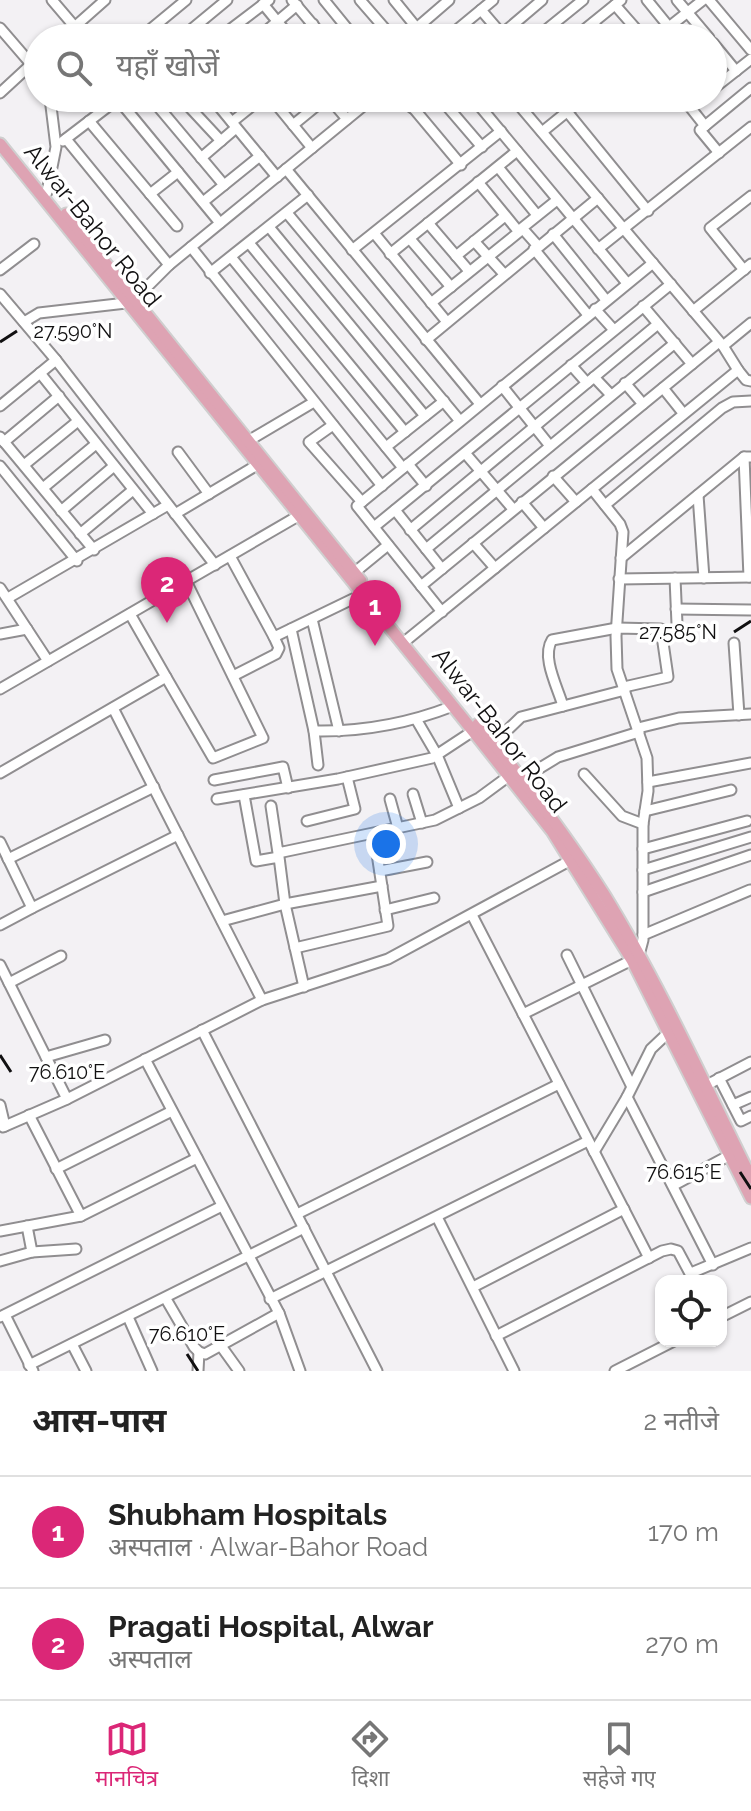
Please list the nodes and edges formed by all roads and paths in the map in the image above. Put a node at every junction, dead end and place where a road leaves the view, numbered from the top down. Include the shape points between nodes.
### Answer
1 (52, 0) edge
2 (105, 0) edge
3 (186, 0) edge
4 (227, 0) edge
5 (324, 0) edge
6 (449, 0) edge
7 (493, 0) edge
8 (542, 0) edge
9 (583, 0) edge
10 (647, 0) edge
11 (677, 0) edge
12 (706, 0) edge
13 (364, 1) edge
14 (266, 2) edge
15 (399, 2) edge
16 (618, 2) edge
17 (294, 3) edge
18 (481, 10) junction
19 (688, 12) junction
20 (278, 22) junction
21 (593, 23) edge
22 (72, 24) edge
23 (78, 24) edge
24 (157, 24) edge
25 (198, 24) edge
26 (238, 24) edge
27 (276, 24) edge
28 (313, 24) edge
29 (344, 24) edge
30 (382, 24) edge
31 (414, 24) edge
32 (420, 24) edge
33 (468, 24) edge
34 (493, 24) edge
35 (516, 24) edge
36 (554, 24) edge
37 (634, 24) edge
38 (666, 24) edge
39 (672, 24) edge
40 (698, 24) edge
41 (0, 28) edge
42 (751, 50) edge
43 (24, 51) edge
44 (751, 59) edge
45 (727, 63) edge
46 (24, 71) edge
47 (736, 71) junction
48 (727, 78) edge
49 (751, 88) edge
50 (0, 93) edge
51 (727, 108) edge
52 (52, 112) edge
53 (100, 112) edge
54 (128, 112) edge
55 (163, 112) edge
56 (194, 112) edge
57 (226, 112) edge
58 (247, 112) edge
59 (282, 112) edge
60 (310, 112) edge
61 (341, 112) edge
62 (356, 112) edge
63 (415, 112) edge
64 (452, 112) edge
65 (485, 112) edge
66 (525, 112) edge
67 (567, 112) edge
68 (569, 112) edge
69 (694, 112) edge
70 (722, 112) edge
71 (347, 119) junction
72 (89, 121) junction
73 (234, 125) junction
74 (293, 125) junction
75 (705, 126) junction
76 (501, 131) junction
77 (542, 132) junction
78 (0, 133) edge
79 (749, 133) edge
80 (66, 139) junction
81 (221, 141) junction
82 (0, 144) edge
83 (56, 147) junction
84 (482, 147) junction
85 (312, 148) junction
86 (517, 151) junction
87 (719, 153) junction
88 (260, 156) junction
89 (201, 158) junction
90 (461, 165) junction
91 (498, 167) junction
92 (286, 169) junction
93 (178, 172) junction
94 (277, 177) junction
95 (478, 182) junction
96 (224, 185) junction
97 (47, 192) junction
98 (150, 194) junction
99 (308, 195) junction
100 (751, 196) edge
101 (598, 198) junction
102 (557, 200) junction
103 (203, 202) junction
104 (648, 211) junction
105 (287, 213) junction
106 (537, 215) junction
107 (505, 216) junction
108 (573, 218) junction
109 (220, 223) junction
110 (428, 223) junction
111 (177, 226) dead end
112 (269, 227) junction
113 (625, 230) junction
114 (374, 233) junction
115 (553, 234) junction
116 (410, 239) junction
117 (474, 241) junction
118 (249, 243) junction
119 (34, 244) dead end
120 (191, 247) junction
121 (536, 247) junction
122 (598, 249) junction
123 (352, 250) junction
124 (390, 254) junction
125 (456, 256) junction
126 (231, 257) junction
127 (488, 257) junction
128 (653, 263) junction
129 (169, 265) junction
130 (747, 267) edge
131 (0, 270) edge
132 (469, 271) junction
133 (210, 273) junction
134 (504, 274) junction
135 (627, 283) junction
136 (671, 284) junction
137 (451, 287) junction
138 (0, 294) edge
139 (606, 300) junction
140 (130, 301) junction
141 (431, 303) junction
142 (643, 306) junction
143 (693, 311) junction
144 (591, 312) junction
145 (24, 322) junction
146 (447, 322) junction
147 (751, 323) edge
148 (658, 324) junction
149 (614, 330) junction
150 (426, 340) junction
151 (675, 343) junction
152 (721, 344) junction
153 (56, 360) junction
154 (692, 364) junction
155 (571, 365) junction
156 (738, 370) junction
157 (40, 373) junction
158 (590, 380) junction
159 (751, 381) edge
160 (625, 383) junction
161 (502, 386) junction
162 (663, 388) junction
163 (611, 395) junction
164 (59, 396) junction
165 (444, 401) junction
166 (751, 401) edge
167 (314, 402) junction
168 (480, 404) junction
169 (643, 404) junction
170 (0, 406) edge
171 (519, 408) junction
172 (683, 413) junction
173 (425, 416) junction
174 (78, 421) junction
175 (460, 421) junction
176 (333, 425) junction
177 (535, 426) junction
178 (405, 432) junction
179 (2, 440) edge
180 (248, 441) junction
181 (96, 444) junction
182 (550, 446) junction
183 (386, 447) junction
184 (178, 452) dead end
185 (465, 453) junction
186 (748, 457) edge
187 (24, 465) junction
188 (257, 465) junction
189 (0, 466) edge
190 (114, 466) junction
191 (406, 466) junction
192 (480, 471) junction
193 (553, 476) junction
194 (382, 486) junction
195 (426, 486) junction
196 (43, 488) junction
197 (497, 489) junction
198 (592, 489) junction
199 (133, 490) junction
200 (209, 494) junction
201 (698, 495) junction
202 (362, 502) junction
203 (522, 502) junction
204 (576, 502) junction
205 (168, 505) junction
206 (605, 505) junction
207 (513, 509) junction
208 (395, 510) junction
209 (61, 511) junction
210 (153, 514) junction
211 (175, 514) junction
212 (302, 514) junction
213 (374, 527) junction
214 (544, 528) junction
215 (410, 530) junction
216 (80, 534) junction
217 (473, 543) junction
218 (388, 545) junction
219 (426, 549) junction
220 (94, 550) junction
221 (230, 556) junction
222 (621, 558) junction
223 (77, 561) junction
224 (215, 565) junction
225 (495, 568) junction
226 (442, 569) junction
227 (355, 572) junction
228 (750, 577) edge
229 (675, 578) junction
230 (704, 578) junction
231 (619, 579) junction
232 (186, 581) junction
233 (421, 586) junction
234 (0, 588) edge
235 (363, 594) junction
236 (8, 598) junction
237 (676, 609) junction
238 (751, 610) edge
239 (442, 612) junction
240 (130, 614) junction
241 (312, 619) junction
242 (677, 624) dead end
243 (617, 628) junction
244 (27, 629) junction
245 (291, 629) junction
246 (0, 634) edge
247 (274, 637) junction
248 (406, 641) junction
249 (734, 643) dead end
250 (48, 661) junction
251 (233, 676) junction
252 (166, 677) junction
253 (0, 689) edge
254 (624, 689) junction
255 (453, 706) junction
256 (563, 706) junction
257 (113, 708) junction
258 (751, 714) edge
259 (739, 715) junction
260 (416, 719) junction
261 (639, 730) junction
262 (314, 731) junction
263 (339, 731) junction
264 (473, 731) junction
265 (494, 743) junction
266 (437, 755) junction
267 (751, 763) edge
268 (318, 765) dead end
269 (0, 773) edge
270 (584, 774) dead end
271 (509, 776) junction
272 (347, 777) junction
273 (522, 779) junction
274 (214, 780) dead end
275 (648, 782) junction
276 (154, 787) junction
277 (288, 788) junction
278 (731, 790) dead end
279 (413, 794) dead end
280 (244, 795) junction
281 (217, 799) dead end
282 (390, 799) dead end
283 (271, 806) dead end
284 (459, 808) junction
285 (645, 811) junction
286 (307, 821) dead end
287 (747, 821) dead end
288 (422, 823) junction
289 (643, 824) junction
290 (398, 828) junction
291 (374, 834) junction
292 (178, 835) junction
293 (751, 837) edge
294 (0, 842) edge
295 (643, 849) junction
296 (278, 855) junction
297 (751, 855) edge
298 (8, 859) junction
299 (571, 860) junction
300 (427, 862) dead end
301 (643, 870) junction
302 (380, 871) junction
303 (382, 886) junction
304 (750, 890) edge
305 (643, 892) junction
306 (434, 898) dead end
307 (285, 904) junction
308 (32, 908) junction
309 (385, 910) junction
310 (472, 915) junction
311 (222, 921) junction
312 (0, 925) edge
313 (643, 935) junction
314 (295, 948) junction
315 (567, 955) dead end
316 (61, 956) dead end
317 (636, 957) junction
318 (0, 965) edge
319 (9, 983) junction
320 (581, 985) junction
321 (304, 987) junction
322 (262, 1000) junction
323 (523, 1014) junction
324 (202, 1030) junction
325 (669, 1032) junction
326 (105, 1040) dead end
327 (46, 1057) junction
328 (145, 1059) junction
329 (751, 1062) edge
330 (719, 1078) junction
331 (559, 1084) junction
332 (631, 1085) junction
333 (702, 1088) junction
334 (627, 1097) junction
335 (751, 1097) edge
336 (67, 1099) junction
337 (0, 1105) edge
338 (733, 1105) junction
339 (172, 1111) junction
340 (29, 1115) junction
341 (749, 1121) edge
342 (3, 1127) edge
343 (588, 1141) junction
344 (594, 1152) junction
345 (730, 1155) junction
346 (197, 1158) junction
347 (56, 1169) junction
348 (751, 1178) edge
349 (674, 1185) junction
350 (751, 1198) edge
351 (222, 1206) junction
352 (624, 1209) junction
353 (297, 1214) junction
354 (81, 1216) junction
355 (437, 1217) junction
356 (27, 1226) junction
357 (304, 1228) junction
358 (0, 1231) edge
359 (751, 1248) edge
360 (76, 1249) dead end
361 (32, 1252) junction
362 (247, 1255) junction
363 (649, 1258) junction
364 (0, 1261) edge
365 (713, 1265) junction
366 (327, 1272) junction
367 (692, 1275) edge
368 (696, 1275) edge
369 (473, 1287) junction
370 (166, 1299) junction
371 (270, 1299) junction
372 (751, 1302) edge
373 (279, 1313) junction
374 (727, 1314) edge
375 (3, 1316) edge
376 (128, 1317) junction
377 (496, 1336) junction
378 (72, 1344) junction
379 (221, 1346) junction
380 (662, 1347) edge
381 (199, 1352) junction
382 (31, 1368) edge
383 (86, 1371) edge
384 (152, 1371) edge
385 (198, 1371) edge
386 (239, 1371) edge
387 (300, 1371) edge
388 (377, 1371) edge
389 (514, 1371) edge
390 (615, 1371) edge

1 - 22 street
2 - 23 street
3 - 24 street
4 - 25 street
5 - 29 street
6 - 32 street
7 - 18 street
8 - 35 street
9 - 36 street
10 - 38 street
11 - 19 street
12 - 19 street
12 - 42 street
13 - 30 street
14 - 20 street
14 - 26 street
15 - 31 street
16 - 21 street
16 - 37 street
17 - 20 street
17 - 28 street
18 - 33 street
18 - 34 street
19 - 39 street
19 - 40 street
20 - 27 street
41 - 43 street
44 - 47 street
45 - 47 street
46 - 50 street
47 - 48 street
49 - 51 street
52 - 83 street
53 - 72 street
54 - 93 street
55 - 89 street
56 - 81 street
57 - 73 street
58 - 73 street
59 - 74 street
60 - 74 street
61 - 71 street
62 - 71 street
63 - 90 street
64 - 84 street
65 - 76 street
66 - 77 street
67 - 77 street
68 - 104 street
69 - 75 street
70 - 75 street
71 - 85 street
72 - 80 street
72 - 98 street
73 - 81 street
73 - 88 street
74 - 85 street
75 - 87 street via 700,130
76 - 84 street
76 - 86 street
77 - 101 street
78 - 97 main road, Alwar-Bahor Road
79 - 87 street
80 - 83 street
80 - 129 street
81 - 89 street
82 - 140 main road, Alwar-Bahor Road
83 - 97 street
84 - 90 street
85 - 92 street
86 - 91 street
86 - 102 street
87 - 104 street
88 - 94 street
88 - 96 street
89 - 96 street
90 - 114 street
91 - 95 street
91 - 106 street
92 - 94 street
92 - 99 street
93 - 98 street
93 - 103 street
94 - 109 street
95 - 107 street
95 - 110 street
96 - 103 street
97 - 140 main road, Alwar-Bahor Road
98 - 111 street
99 - 105 street
99 - 123 street
100 - 130 street via 710,228
101 - 108 street
101 - 113 street
102 - 106 street
102 - 108 street
103 - 109 street
104 - 113 street
105 - 112 street
105 - 165 street
106 - 121 street via 522,228
107 - 117 street
107 - 127 street via 519,232
108 - 115 street
108 - 122 street
109 - 120 street
110 - 116 street
110 - 125 street
112 - 118 street
112 - 173 street
113 - 122 street
113 - 128 street
114 - 123 street
114 - 124 street
115 - 121 street
115 - 139 street
116 - 124 street
116 - 137 street
117 - 125 street
117 - 127 street
118 - 126 street
118 - 178 street
119 - 131 street
120 - 129 street
120 - 133 street
121 - 134 street
121 - 144 street
122 - 135 street
123 - 150 street
124 - 141 street
125 - 132 street
126 - 133 street
126 - 183 street
127 - 132 street
127 - 134 street
128 - 135 street
128 - 136 street
129 - 140 street
130 - 143 street
132 - 137 street
133 - 167 street
134 - 146 street
135 - 139 street
136 - 142 street
136 - 143 street
137 - 141 street
138 - 145 street
139 - 144 street
140 - 145 street via 39,313
140 - 180 main road, Alwar-Bahor Road
140 - 188 main road, Alwar-Bahor Road
141 - 146 street
142 - 148 street
142 - 149 street
143 - 152 street
144 - 149 street
144 - 161 street
145 - 153 street
146 - 150 street
147 - 152 street
148 - 151 street
148 - 158 street
149 - 155 street
150 - 168 street
151 - 154 street
151 - 160 street
152 - 154 street
152 - 156 street
153 - 157 street
153 - 205 street
154 - 162 street
155 - 158 street
155 - 171 street
156 - 159 street
156 - 172 street
157 - 164 street
157 - 170 street
158 - 163 street
158 - 177 street
160 - 163 street
160 - 169 street
161 - 168 street
161 - 171 street
162 - 169 street
162 - 172 street
163 - 182 street
164 - 174 street
164 - 179 street
165 - 173 street
165 - 175 street
166 - 206 street via 722,408
167 - 176 street
167 - 180 street
168 - 175 street
169 - 193 street
171 - 177 street
171 - 185 street
172 - 198 street
173 - 178 street
174 - 181 street
174 - 187 street
175 - 191 street
176 - 194 street
176 - 202 street via 309,442
177 - 182 street
177 - 192 street
178 - 183 street
179 - 187 street
180 - 212 main road, Alwar-Bahor Road
181 - 190 street
181 - 196 street
182 - 197 street
183 - 191 street
184 - 200 street
185 - 192 street
185 - 195 street
186 - 201 street
186 - 228 street
187 - 196 street
188 - 200 street
188 - 212 main road, Alwar-Bahor Road
189 - 223 street
190 - 199 street
190 - 209 street
191 - 194 street
191 - 195 street
192 - 197 street
192 - 215 street
193 - 203 street
193 - 204 street
194 - 202 street
195 - 208 street
196 - 209 street
197 - 207 street
197 - 219 street
198 - 204 street
198 - 206 street
199 - 210 street
199 - 216 street
200 - 211 street
201 - 222 street
201 - 230 street
202 - 213 street via 357,506
203 - 207 street
203 - 214 street
204 - 214 street
205 - 210 street
205 - 211 street
206 - 222 street via 623,532
207 - 217 street
208 - 213 street
208 - 215 street
209 - 216 street
210 - 220 street
211 - 224 street
212 - 221 street
212 - 227 main road, Alwar-Bahor Road
212 - 235 main road, Alwar-Bahor Road
213 - 218 street
214 - 225 street
215 - 219 street
216 - 220 street
217 - 225 street
217 - 226 street
218 - 227 street
218 - 233 street
219 - 226 street
220 - 223 street
221 - 224 street
221 - 247 street
222 - 231 street
223 - 236 street
224 - 232 street
225 - 239 street
226 - 233 street
227 - 248 main road, Alwar-Bahor Road
228 - 230 street
229 - 230 street
229 - 231 street
229 - 237 street
231 - 243 street
232 - 240 street
232 - 251 street
233 - 239 street
234 - 236 street
235 - 241 street
235 - 248 main road, Alwar-Bahor Road
236 - 244 street
237 - 238 street
237 - 242 street
239 - 248 street
240 - 250 street
240 - 252 street
241 - 245 street
241 - 263 street
243 - 254 street via 617,669
243 - 254 street via 661,629 668,677
243 - 256 street via 552,640 548,655
244 - 246 street
244 - 250 street
245 - 247 street
245 - 262 street
247 - 251 street via 276,654
248 - 255 main road, Alwar-Bahor Road
248 - 265 main road, Alwar-Bahor Road
249 - 259 street
250 - 253 street
251 - 252 street via 263,738 213,758
252 - 257 street
254 - 256 street
254 - 261 street
255 - 260 street
255 - 264 main road, Alwar-Bahor Road
256 - 265 street via 521,717
257 - 269 street
257 - 276 street
258 - 259 street
259 - 261 street via 679,718
260 - 263 street
260 - 266 street
261 - 273 street via 558,757
261 - 275 street
262 - 263 street
262 - 268 street
264 - 266 street
264 - 271 main road, Alwar-Bahor Road
265 - 273 main road, Alwar-Bahor Road
266 - 272 street
266 - 284 street
267 - 275 street
270 - 289 street via 622,816
271 - 284 street
271 - 299 main road, Alwar-Bahor Road
272 - 277 street
272 - 286 street via 355,809
273 - 317 main road, Alwar-Bahor Road via 587,869
274 - 277 street via 283,767
275 - 285 street
276 - 292 street
276 - 298 street
277 - 280 street
278 - 285 street
279 - 288 street
280 - 281 street
280 - 296 street via 256,861
282 - 290 street
283 - 296 street
284 - 288 street
285 - 289 street
287 - 295 street
288 - 290 street
289 - 295 street
290 - 291 street
291 - 296 street
291 - 302 street
292 - 308 street
292 - 311 street
293 - 301 street
294 - 298 street
295 - 301 street
296 - 307 street
297 - 305 street
298 - 308 street
299 - 310 street
299 - 317 main road, Alwar-Bahor Road
300 - 302 street
301 - 305 street
302 - 303 street
303 - 307 street
303 - 309 street
304 - 313 street
305 - 313 street
306 - 309 street
307 - 311 street
307 - 314 street
308 - 312 street
309 - 314 street via 388,926
310 - 321 street via 388,959
310 - 323 street
311 - 322 street
313 - 317 street
314 - 321 street
315 - 320 street
316 - 319 street
317 - 320 street
317 - 325 main road, Alwar-Bahor Road
317 - 333 main road, Alwar-Bahor Road
318 - 319 street
319 - 327 street
320 - 323 street
320 - 332 street
321 - 322 street
322 - 324 street
323 - 331 street
324 - 328 street
324 - 353 street
325 - 332 street via 655,1043
325 - 333 main road, Alwar-Bahor Road
326 - 327 street
327 - 336 street
328 - 336 street
328 - 339 street
329 - 330 street
330 - 333 street
330 - 338 street
331 - 343 street
331 - 353 street
332 - 334 street
333 - 345 main road, Alwar-Bahor Road
333 - 348 main road, Alwar-Bahor Road
334 - 344 street
334 - 349 street
335 - 338 street
336 - 340 street
337 - 342 street
338 - 341 street via 741,1121
339 - 346 street
339 - 347 street
340 - 342 street
340 - 347 street
343 - 344 street
343 - 355 street
344 - 352 street
345 - 349 street
345 - 350 main road, Alwar-Bahor Road
346 - 351 street
346 - 354 street
347 - 354 street
349 - 365 street
351 - 362 street
351 - 375 street
352 - 363 street
352 - 369 street
353 - 357 street
354 - 356 street
355 - 366 street
355 - 369 street
356 - 358 street
356 - 361 street
357 - 362 street
357 - 366 street
359 - 365 street
360 - 361 street
361 - 364 street
362 - 370 street
362 - 371 street
363 - 367 street via 678,1251
363 - 377 street
365 - 368 street
366 - 371 street
366 - 388 street
369 - 377 street
370 - 376 street
370 - 381 street
371 - 373 street
372 - 374 street
373 - 379 street
373 - 387 street
375 - 382 street
376 - 378 street
376 - 384 street
377 - 389 street
378 - 382 street
378 - 383 street
379 - 381 street
379 - 386 street
380 - 390 street
381 - 385 street

